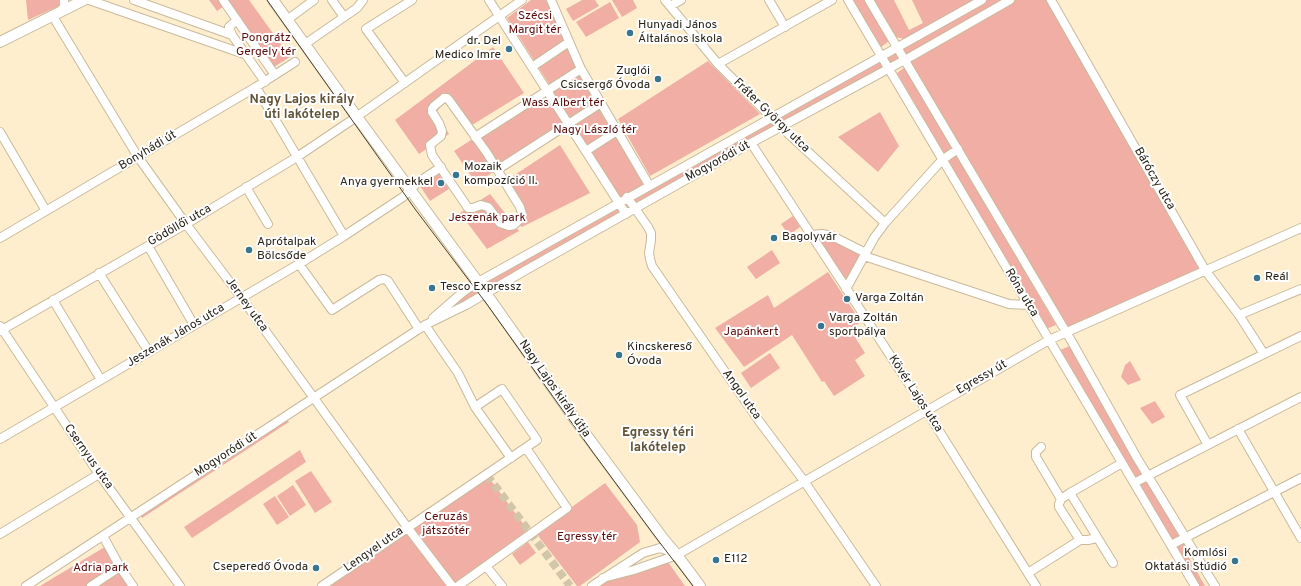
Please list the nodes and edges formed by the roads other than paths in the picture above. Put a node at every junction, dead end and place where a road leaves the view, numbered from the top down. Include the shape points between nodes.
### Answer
1 (64, 0) edge
2 (84, 0) edge
3 (89, 0) edge
4 (134, 0) edge
5 (223, 0) edge
6 (274, 0) edge
7 (314, 0) edge
8 (332, 0) edge
9 (363, 0) edge
10 (412, 0) edge
11 (489, 0) edge
12 (522, 0) edge
13 (550, 0) edge
14 (681, 0) edge
15 (769, 0) edge
16 (832, 0) edge
17 (848, 0) edge
18 (869, 0) edge
19 (982, 0) edge
20 (1010, 0) edge
21 (1051, 0) edge
22 (668, 3) edge
23 (56, 14) junction
24 (499, 16) junction
25 (344, 17) junction
26 (237, 20) junction
27 (287, 20) junction
28 (785, 26) junction
29 (232, 34) junction
30 (0, 42) edge
31 (569, 42) junction
32 (305, 44) junction
33 (896, 48) junction
34 (247, 55) junction
35 (880, 56) junction
36 (904, 60) junction
37 (295, 62) dead end
38 (718, 64) junction
39 (532, 67) junction
40 (889, 68) junction
41 (581, 69) junction
42 (275, 75) junction
43 (265, 82) junction
44 (405, 83) junction
45 (256, 87) junction
46 (547, 91) junction
47 (601, 103) junction
48 (357, 117) junction
49 (771, 117) junction
50 (568, 124) junction
51 (781, 127) junction
52 (617, 131) junction
53 (0, 132) edge
54 (475, 137) junction
55 (751, 143) junction
56 (958, 149) junction
57 (586, 151) junction
58 (138, 157) junction
59 (297, 157) junction
60 (942, 160) junction
61 (441, 167) junction
62 (497, 170) junction
63 (649, 185) junction
64 (246, 187) junction
65 (411, 189) junction
66 (627, 197) junction
67 (618, 202) junction
68 (635, 209) junction
69 (46, 211) junction
70 (626, 214) junction
71 (186, 224) junction
72 (268, 224) dead end
73 (885, 224) junction
74 (1301, 228) edge
75 (811, 235) junction
76 (344, 236) junction
77 (0, 238) edge
78 (148, 246) junction
79 (865, 254) junction
80 (299, 264) junction
81 (1205, 270) junction
82 (99, 274) junction
83 (478, 282) junction
84 (846, 289) junction
85 (1301, 289) edge
86 (486, 293) junction
87 (241, 297) junction
88 (52, 300) junction
89 (1028, 305) junction
90 (1239, 315) junction
91 (194, 325) junction
92 (422, 327) junction
93 (1, 329) edge
94 (1065, 332) junction
95 (1301, 336) edge
96 (1049, 340) junction
97 (149, 352) junction
98 (1264, 354) junction
99 (101, 380) junction
100 (1301, 397) edge
101 (314, 398) junction
102 (475, 407) junction
103 (54, 408) junction
104 (926, 410) junction
105 (1238, 429) junction
106 (0, 439) edge
107 (1208, 445) junction
108 (1041, 447) dead end
109 (526, 448) junction
110 (511, 458) junction
111 (1122, 463) junction
112 (99, 474) junction
113 (1148, 475) junction
114 (1301, 478) edge
115 (804, 481) junction
116 (1134, 483) junction
117 (1274, 492) junction
118 (1070, 493) junction
119 (1061, 499) junction
120 (130, 518) junction
121 (407, 527) junction
122 (0, 534) edge
123 (103, 536) junction
124 (1185, 537) junction
125 (1097, 538) junction
126 (1301, 538) edge
127 (1080, 540) junction
128 (1171, 545) junction
129 (677, 555) junction
130 (628, 561) junction
131 (1113, 563) dead end
132 (486, 566) junction
133 (120, 567) junction
134 (634, 570) junction
135 (1028, 573) junction
136 (603, 578) junction
137 (26, 586) edge
138 (91, 586) edge
139 (133, 586) edge
140 (180, 586) edge
141 (322, 586) edge
142 (452, 586) edge
143 (458, 586) edge
144 (502, 586) edge
145 (592, 586) edge
146 (700, 586) edge
147 (876, 586) edge
148 (1036, 586) edge
149 (1195, 586) edge
150 (1215, 586) edge

1 - 23 street via 64,7
2 - 23 main road
3 - 34 street
4 - 29 street
5 - 26 street
6 - 27 main road, Nagy Lajos király útja
7 - 27 street
8 - 25 street
9 - 25 street
10 - 44 street via 366,29
11 - 24 street
12 - 24 street, Gödöllői utca
13 - 31 street
14 - 22 street
15 - 28 street
16 - 28 street
17 - 35 street, Róna utca
18 - 33 street, Róna utca
19 - 33 street, Mogyoródi út
20 - 36 street, Mogyoródi út
21 - 81 street, Báróczy utca
22 - 38 street, Fráter György utca
23 - 30 main road
23 - 58 street, Jerney utca
24 - 39 street
24 - 44 street, Gödöllői utca
25 - 32 street
26 - 29 street via 229,27
26 - 42 street
27 - 32 main road, Nagy Lajos király útja
28 - 38 street
29 - 34 street
31 - 39 street
31 - 41 street
32 - 48 main road, Nagy Lajos király útja
33 - 35 street, Mogyoródi út
33 - 36 street, Róna utca
34 - 43 street
35 - 40 street, Róna utca
35 - 49 street, Mogyoródi út
36 - 40 street, Mogyoródi út
36 - 56 street, Róna utca
37 - 42 street, Bonyhádi út
38 - 49 street, Fráter György utca
39 - 46 street
40 - 51 street, Mogyoródi út
40 - 60 street, Róna utca
41 - 46 street
41 - 47 street
42 - 43 street, Bonyhádi út
43 - 45 street, Bonyhádi út
44 - 48 street, Gödöllői utca
45 - 58 street, Bonyhádi út
45 - 59 street
46 - 50 street
46 - 54 street
47 - 50 street
47 - 52 street
48 - 59 street, Gödöllői utca
48 - 65 main road, Nagy Lajos király útja
49 - 51 street, Fráter György utca
49 - 63 street, Mogyoródi út
50 - 57 street
50 - 62 street
51 - 55 street, Mogyoródi út
51 - 73 street, Fráter György utca
52 - 57 street
52 - 63 street
53 - 69 street
54 - 61 street via 447,98 434,106 432,112 442,131 441,136 430,145 432,155
54 - 62 street
55 - 68 street, Mogyoródi út
55 - 75 street, Kövér Lajos utca
56 - 60 street
56 - 94 street, Róna utca
57 - 67 street
58 - 69 street, Bonyhádi út
58 - 71 street, Jerney utca
59 - 64 street, Gödöllői utca
59 - 76 street
60 - 73 street
60 - 89 street, Róna utca
61 - 62 street via 468,208 481,205 488,207 500,223 514,225 520,218 521,210
61 - 65 street
63 - 66 street, Mogyoródi út
64 - 71 street, Gödöllői utca
64 - 72 street
65 - 76 street, Jeszenák János utca via 406,195
65 - 83 main road, Nagy Lajos király útja
66 - 67 street, Mogyoródi út
66 - 68 street, Angol utca
67 - 70 street
67 - 83 street, Mogyoródi út
68 - 70 street, Mogyoródi út
68 - 115 street, Angol utca via 651,233 649,253 652,266 759,421
69 - 77 street, Bonyhádi út
70 - 86 street, Mogyoródi út
71 - 78 street, Gödöllői utca
71 - 87 street, Jerney utca
73 - 79 street
74 - 81 street, Egressy út
75 - 79 street via 832,236
75 - 84 street, Kövér Lajos utca
76 - 80 street, Jeszenák János utca
78 - 82 street, Gödöllői utca
78 - 91 street
79 - 84 street
79 - 89 street via 1009,304
80 - 87 street, Jeszenák János utca
80 - 92 street via 332,310 384,279
81 - 90 street, Báróczy utca
81 - 94 street, Egressy út
82 - 88 street, Gödöllői utca
82 - 97 street
83 - 86 main road, Nagy Lajos király útja
83 - 92 street, Mogyoródi út
84 - 104 street, Kövér Lajos utca
85 - 90 street
86 - 92 street, Mogyoródi út
86 - 129 main road, Nagy Lajos király útja via 584,432
87 - 91 street, Jeszenák János utca
87 - 101 street, Jerney utca
88 - 93 street, Gödöllői utca
88 - 99 street
89 - 96 street, Róna utca
90 - 98 street, Báróczy utca
91 - 97 street, Jeszenák János utca
92 - 101 street, Mogyoródi út
92 - 102 street via 458,373
93 - 103 street, Csernyus utca
94 - 96 street, Egressy út
94 - 113 street, Róna utca
95 - 98 street
96 - 104 street, Egressy út
96 - 111 street, Róna utca
97 - 99 street, Jeszenák János utca
98 - 107 street via 1180,395
99 - 103 street, Jeszenák János utca
100 - 105 street
101 - 120 street, Mogyoródi út
101 - 121 street, Jerney utca
102 - 109 street via 502,389 537,440
102 - 110 street
103 - 106 street, Jeszenák János utca
103 - 112 street, Csernyus utca
104 - 115 street, Egressy út
104 - 135 street, Kövér Lajos utca
105 - 107 street
105 - 117 street
107 - 113 street
108 - 119 street via 1036,452 1036,457
109 - 110 street, Lengyel utca
109 - 132 street via 567,508
110 - 121 street, Lengyel utca
111 - 116 street, Róna utca
111 - 118 street
112 - 120 street, Csernyus utca
112 - 122 street
113 - 116 street
113 - 124 street, Róna utca
114 - 117 street
115 - 129 street, Egressy út
115 - 147 street, Angol utca
116 - 128 street, Róna utca
117 - 124 street
117 - 126 street
118 - 119 street
118 - 125 street
119 - 127 street via 1060,507
120 - 123 street, Mogyoródi út
120 - 140 street, Csernyus utca
121 - 141 street, Lengyel utca
121 - 142 street, Jerney utca
123 - 133 street
123 - 137 street, Mogyoródi út
124 - 128 street
124 - 150 street, Róna utca
125 - 127 street
125 - 131 street
127 - 135 street
128 - 149 street, Róna utca
129 - 130 street, Egressy út via 660,548 643,552
129 - 134 street, Egressy út
129 - 146 main road, Nagy Lajos király útja
130 - 134 street via 626,568
130 - 136 street, Egressy út
132 - 143 street
132 - 144 street
133 - 138 street
133 - 139 street
134 - 136 street, Egressy út
135 - 148 street, Kövér Lajos utca
136 - 145 street, Egressy út

